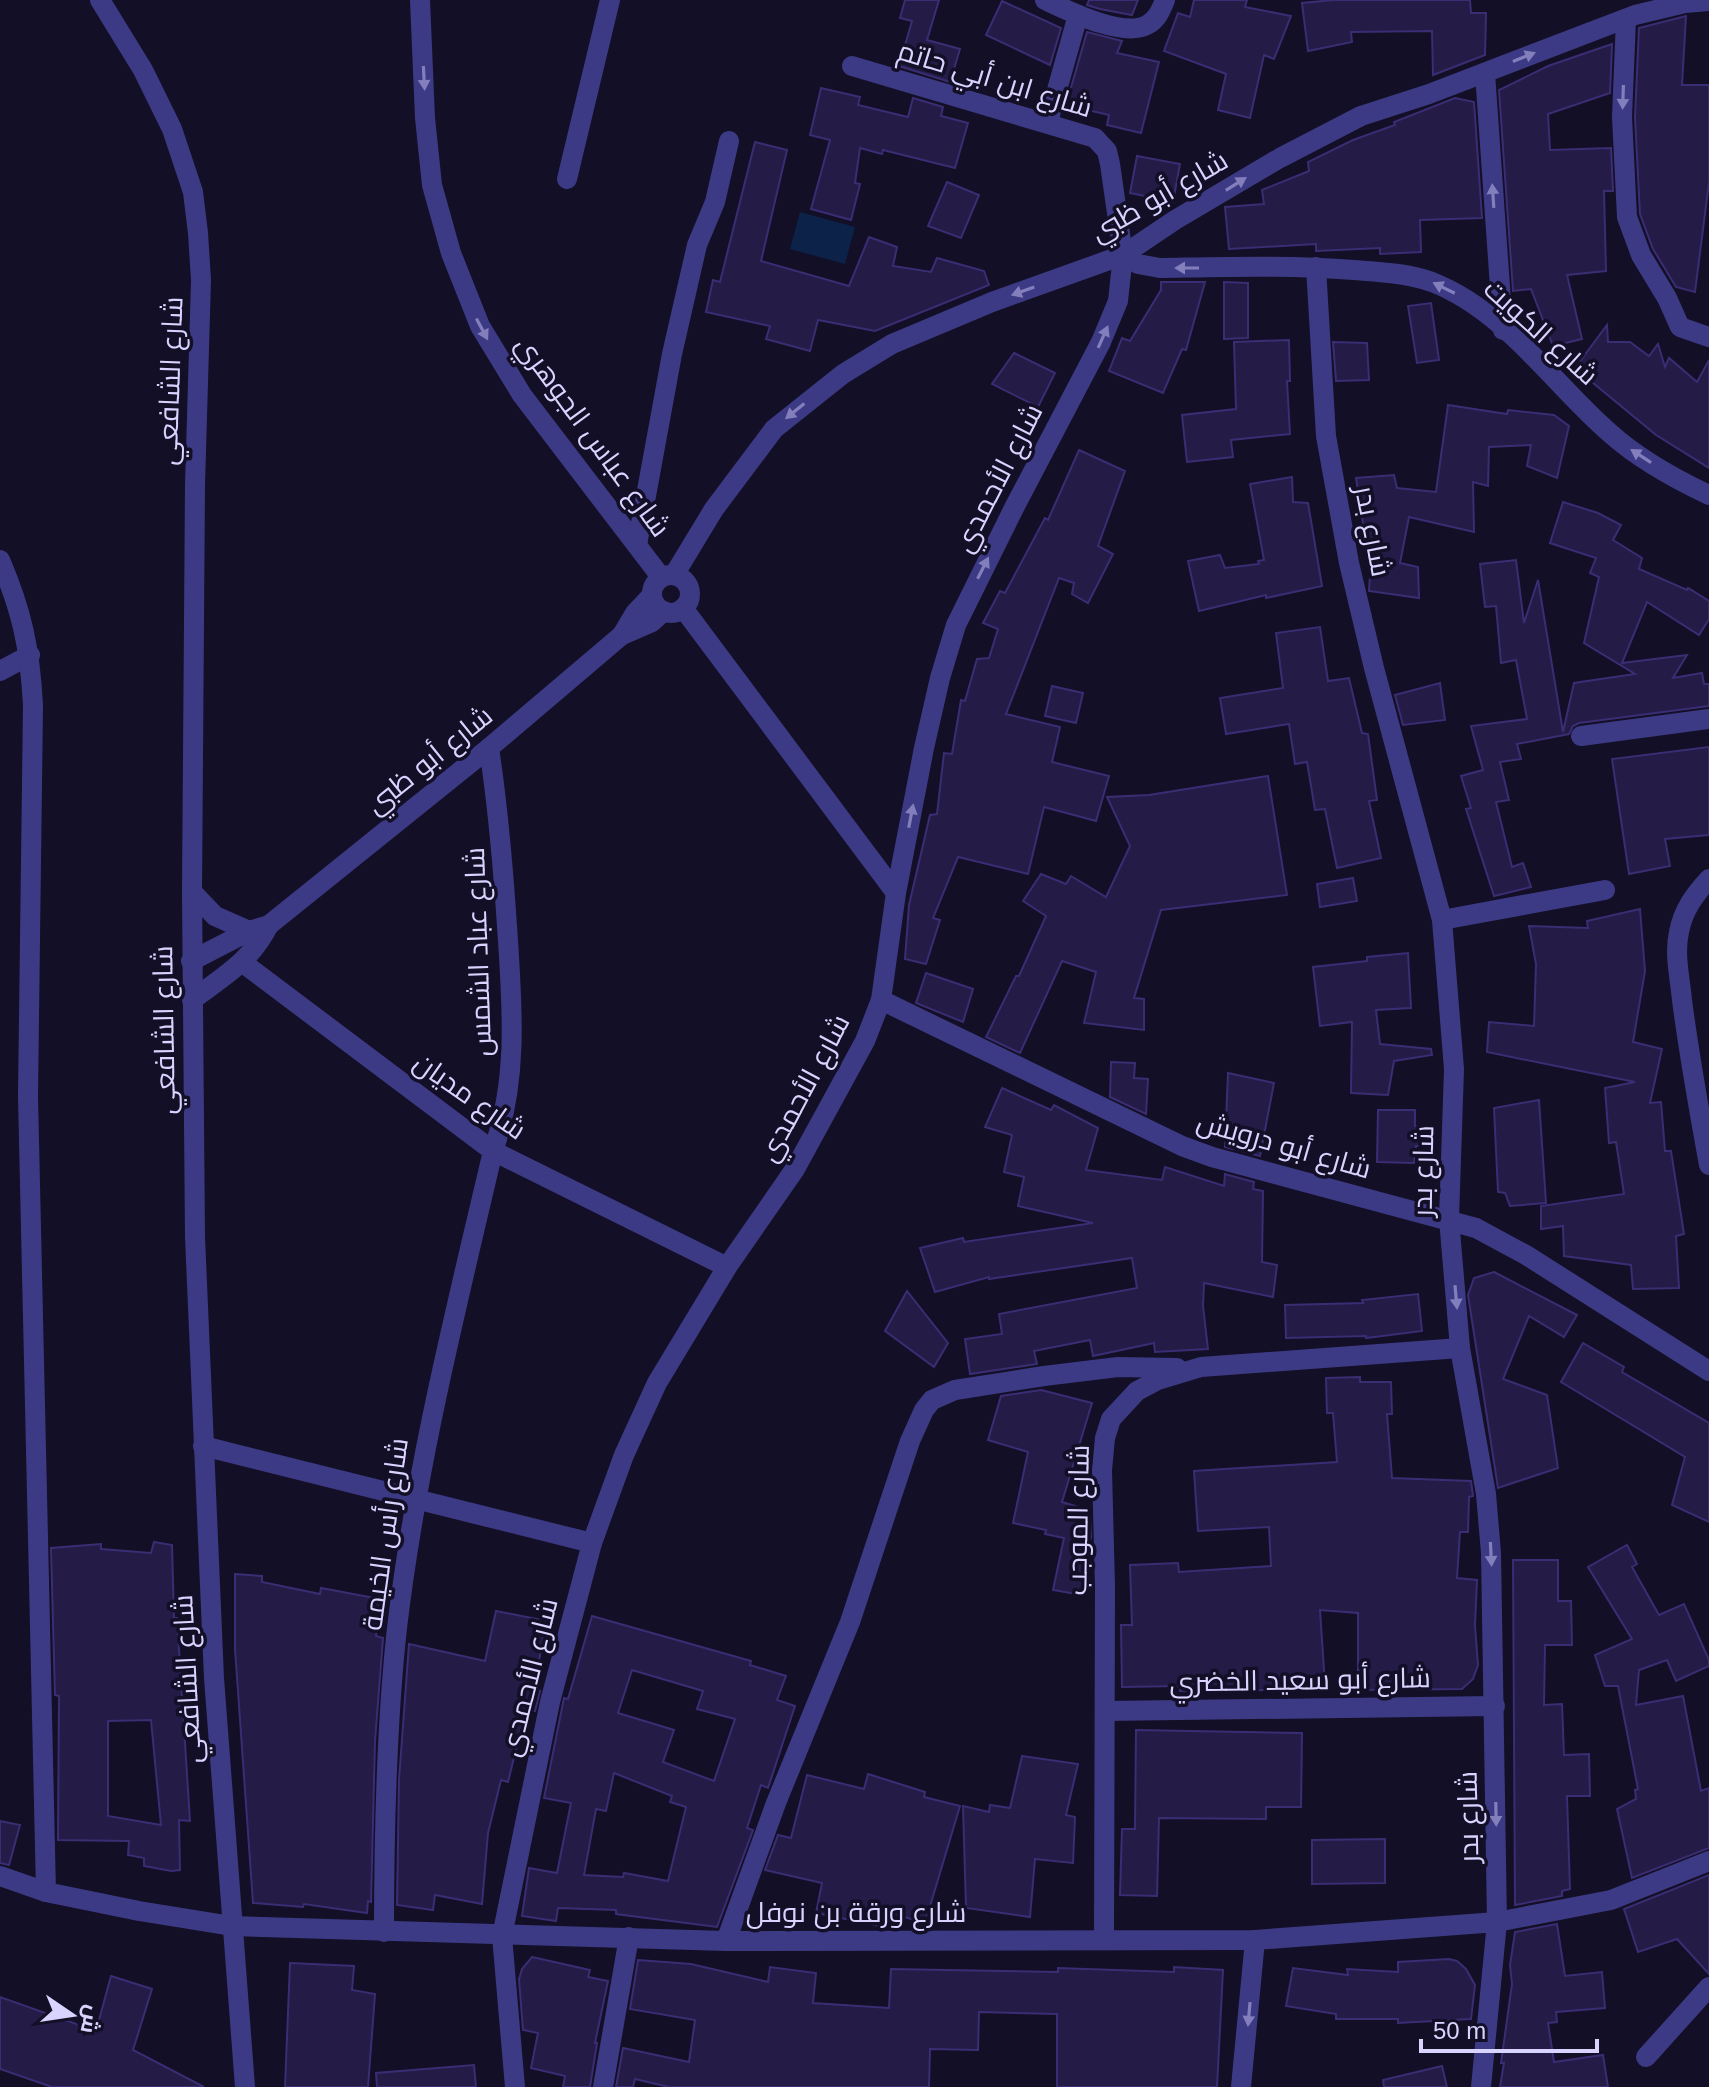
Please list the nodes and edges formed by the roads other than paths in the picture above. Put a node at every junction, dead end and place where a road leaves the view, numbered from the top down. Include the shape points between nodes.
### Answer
1 (100, 0) edge
2 (420, 0) edge
3 (610, 0) edge
4 (1045, 0) edge
5 (1165, 0) edge
6 (1709, 1) edge
7 (1078, 15) junction
8 (1626, 19) junction
9 (852, 66) dead end
10 (1485, 73) junction
11 (1048, 122) junction
12 (729, 141) dead end
13 (567, 179) dead end
14 (1123, 255) junction
15 (1316, 267) junction
16 (1503, 330) junction
17 (1709, 337) edge
18 (1706, 488) edge
19 (637, 545) junction
20 (0, 560) edge
21 (667, 593) junction
22 (30, 655) junction
23 (0, 671) edge
24 (1709, 719) edge
25 (1581, 736) dead end
26 (489, 748) junction
27 (1709, 879) edge
28 (1605, 890) dead end
29 (192, 892) junction
30 (896, 893) junction
31 (1442, 920) junction
32 (259, 928) junction
33 (191, 961) junction
34 (243, 963) junction
35 (192, 1000) junction
36 (881, 1000) junction
37 (1700, 1072) edge
38 (493, 1151) junction
39 (1709, 1165) edge
40 (1449, 1219) junction
41 (727, 1267) junction
42 (1460, 1348) junction
43 (1201, 1367) junction
44 (1709, 1371) edge
45 (203, 1446) junction
46 (416, 1499) junction
47 (592, 1543) junction
48 (1495, 1706) junction
49 (1105, 1711) junction
50 (1709, 1861) edge
51 (0, 1876) edge
52 (46, 1892) junction
53 (1497, 1922) junction
54 (232, 1926) junction
55 (384, 1932) junction
56 (502, 1936) junction
57 (629, 1937) junction
58 (1104, 1940) junction
59 (1255, 1940) junction
60 (726, 1941) junction
61 (1709, 1987) edge
62 (1646, 2057) dead end
63 (243, 2085) edge
64 (515, 2087) edge
65 (603, 2087) edge
66 (1241, 2087) edge
67 (1481, 2087) edge

1 - 29 street, شارع الشافعي via 172,129 193,192 198,233
2 -> 19 street, شارع عباس الجوهري via 432,185 465,290 522,395
3 - 13 street
4 - 7 street
5 - 7 street via 1157,17 1138,28
6 - 8 street, شارع أبو ظبي
7 - 11 street
10 -> 8 street, شارع أبو ظبي
8 -> 17 street via 1622,117 1630,226 1680,327
9 - 11 street, شارع ابن أبي حاتم
14 -> 10 street, شارع أبو ظبي via 1333,130
16 -> 10 street
11 - 14 street, شارع ابن أبي حاتم via 1095,138 1107,151
12 - 19 street via 715,202 697,245
15 -> 14 street, شارع الكويت via 1160,268
14 -> 21 street, شارع أبو ظبي via 945,320 843,374 790,414 757,449 714,509
30 -> 14 street, شارع الأحمدي via 927,734 956,625 1101,342 1118,301
16 -> 15 street, شارع الكويت via 1461,296 1418,278
15 - 31 street, شارع بدر via 1326,436 1349,563
18 -> 16 street, شارع الكويت via 1651,463 1611,434
19 - 21 street, شارع عباس الجوهري
20 - 22 street
21 - 26 street, شارع أبو ظبي via 652,622 622,635
21 - 30 street, شارع عباس الجوهري
22 - 23 street
22 - 52 street via 34,752 28,1096
24 - 25 street
26 - 32 street, شارع أبو ظبي
26 - 38 street, شارع عباد الشمس via 500,817 511,1034 507,1102
27 - 37 street via 1684,913 1678,934 1677,956
28 - 31 street
29 - 32 street via 215,916
29 - 33 street, شارع الشافعي
30 - 36 street, شارع الأحمدي
31 - 40 street, شارع بدر via 1454,1069
32 - 33 street, شارع أبو ظبي
32 - 34 street, شارع أبو ظبي via 258,946
33 - 35 street, شارع الشافعي
34 - 35 street, شارع أبو ظبي
34 - 38 street, شارع مديان
35 - 45 street, شارع الشافعي
36 - 40 street, شارع أبو درويش via 1182,1146
36 - 41 street, شارع الأحمدي via 865,1041 795,1169
37 - 39 street
38 - 41 street, شارع مديان
38 - 46 street, شارع رأس الخيمة
40 -> 42 street, شارع بدر
40 - 44 street, شارع أبو درويش via 1526,1255
41 - 47 street, شارع الأحمدي via 657,1383
42 - 43 street, شارع الموجب
42 -> 48 street, شارع بدر via 1486,1494
43 - 49 street, شارع الموجب via 1137,1391 1111,1419 1105,1438
43 - 60 street via 1085,1369 955,1390 932,1400 910,1441 850,1622
45 - 46 street
45 - 54 street, شارع الشافعي
46 - 47 street
46 - 55 street, شارع رأس الخيمة via 397,1630 385,1810
47 - 56 street, شارع الأحمدي via 550,1702
48 - 49 street, شارع أبو سعيد الخضري
48 -> 53 street, شارع بدر
49 - 58 street, شارع الموجب
50 - 53 street, شارع ورقة بن نوفل via 1611,1900
51 - 52 street, شارع ورقة بن نوفل
52 - 54 street, شارع ورقة بن نوفل
53 - 59 street, شارع ورقة بن نوفل
53 - 67 street, شارع بدر
54 - 55 street, شارع ورقة بن نوفل
54 - 63 street, شارع الشافعي
55 - 56 street, شارع ورقة بن نوفل
56 - 57 street, شارع ورقة بن نوفل
56 - 64 street, شارع الأحمدي
57 - 60 street, شارع ورقة بن نوفل
57 - 65 street
58 - 59 street, شارع ورقة بن نوفل
58 - 60 street, شارع ورقة بن نوفل
59 -> 66 street
61 - 62 street

